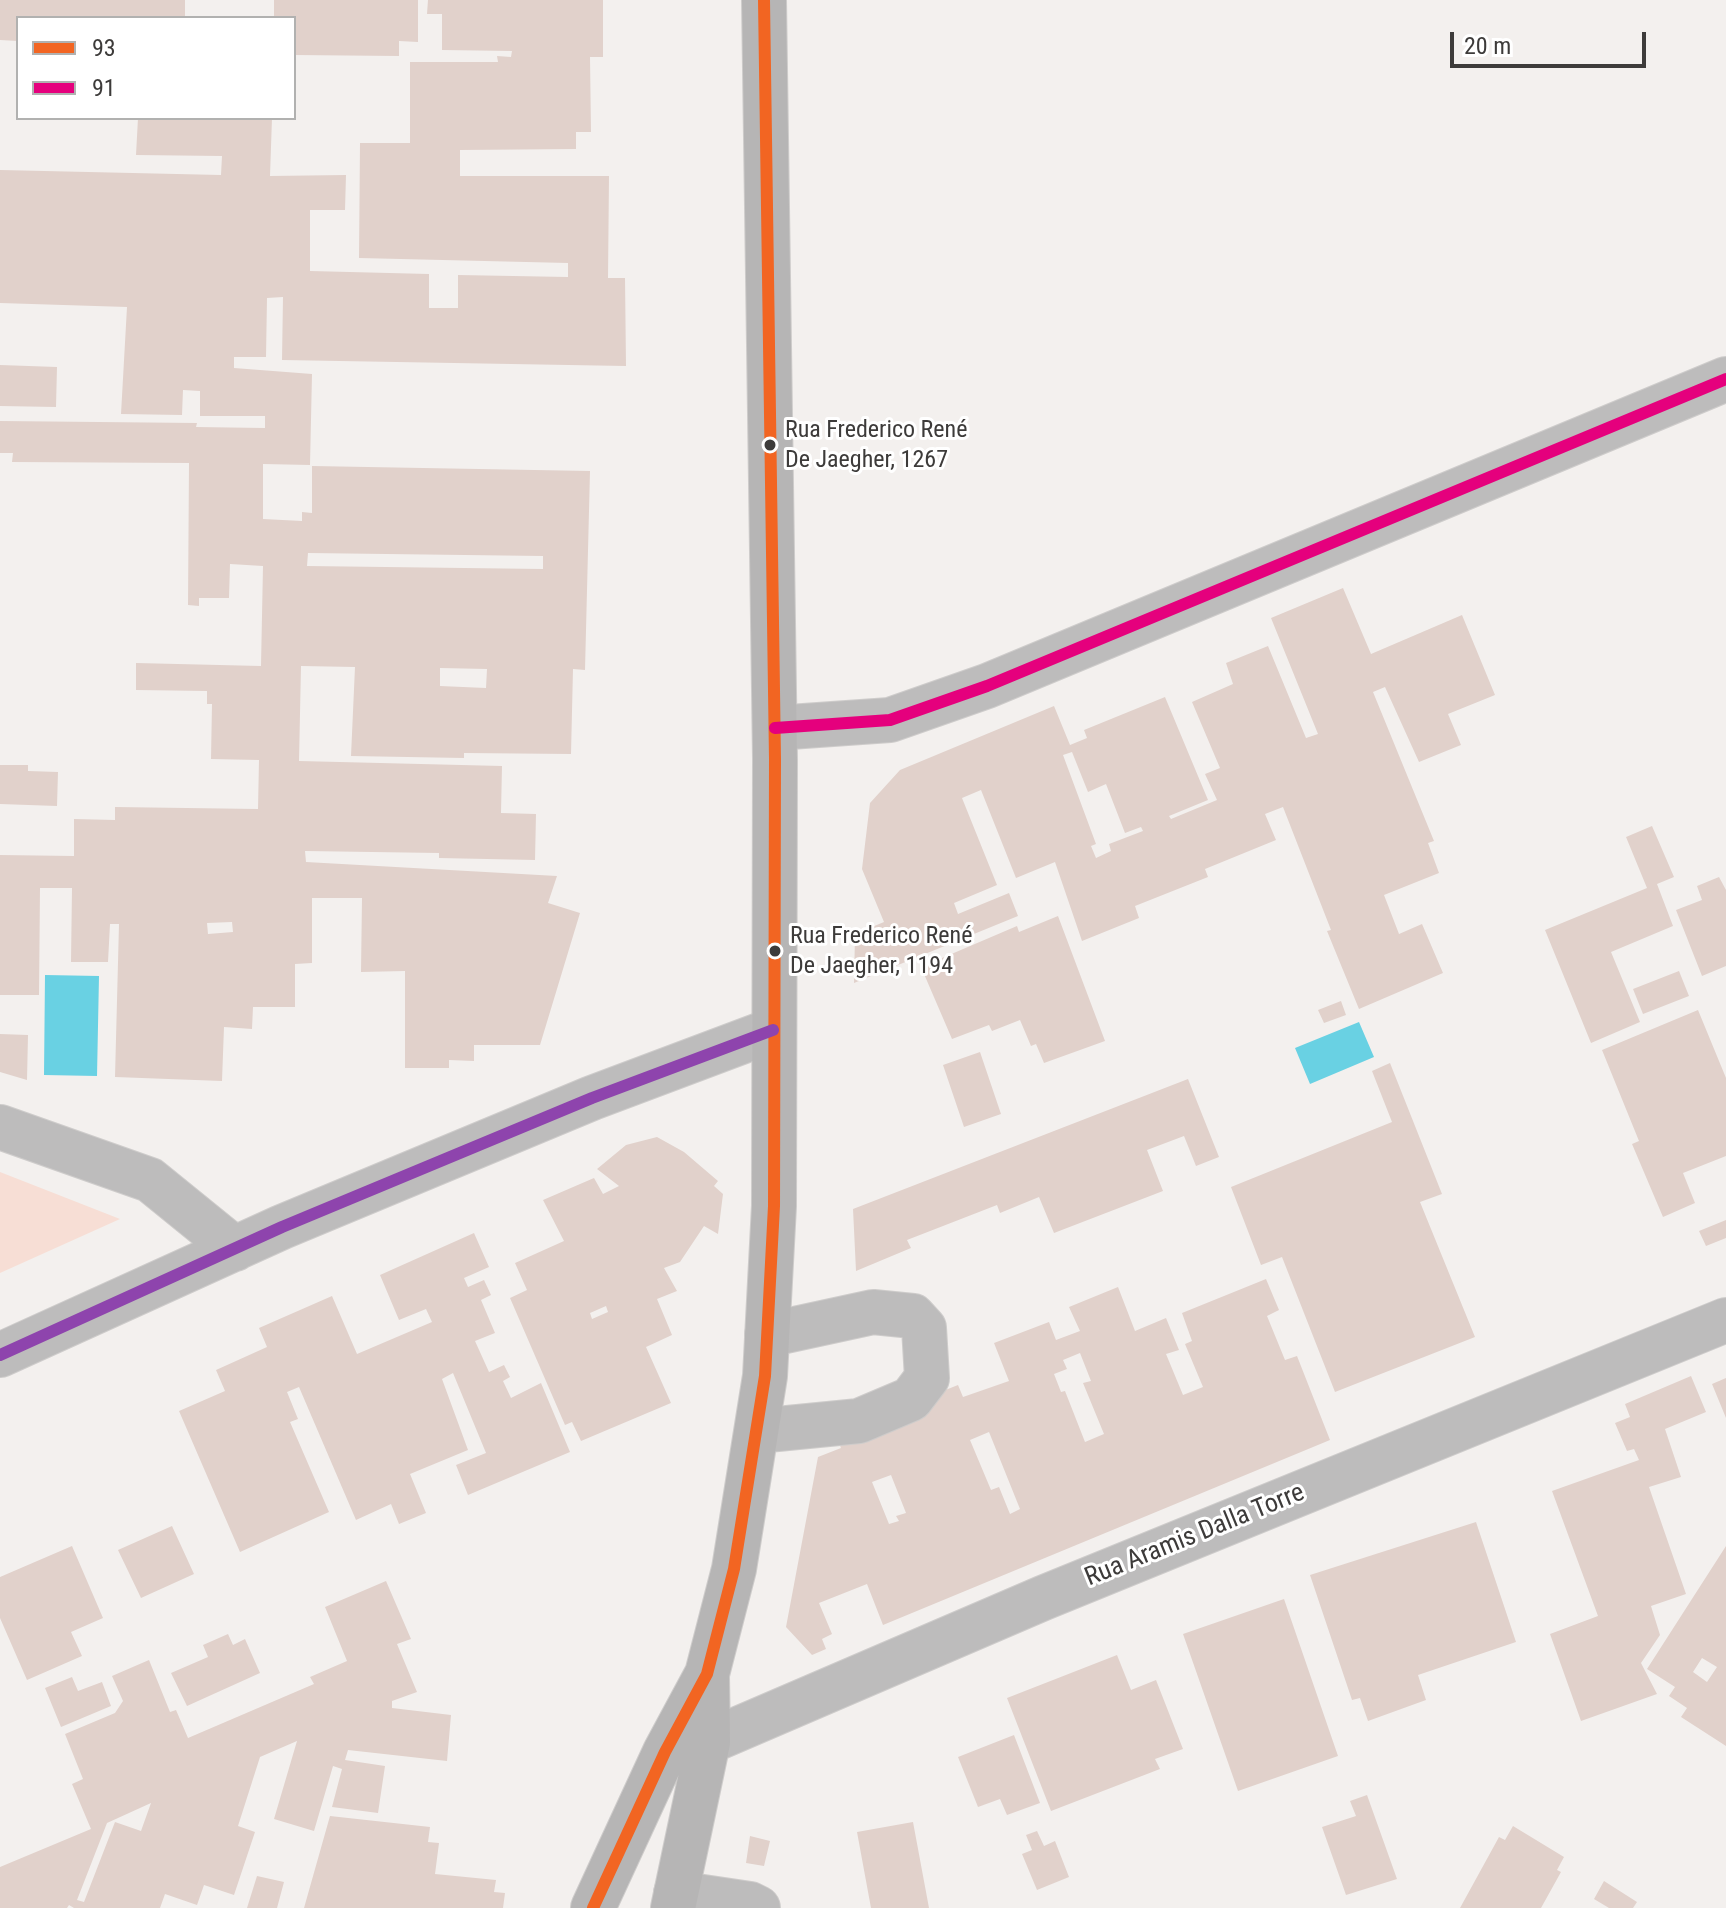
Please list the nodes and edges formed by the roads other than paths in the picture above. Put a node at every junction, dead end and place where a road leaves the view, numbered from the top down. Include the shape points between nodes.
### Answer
1 (764, 0) edge
2 (1726, 379) edge
3 (775, 728) junction
4 (773, 1030) junction
5 (0, 1127) edge
6 (235, 1249) junction
7 (1726, 1320) edge
8 (767, 1335) junction
9 (0, 1355) edge
10 (757, 1431) junction
11 (707, 1674) junction
12 (708, 1742) junction
13 (665, 1752) junction
14 (674, 1901) edge
15 (593, 1908) edge
16 (758, 1908) edge

1 - 3 main road
2 - 3 street via 987,686 890,720
3 - 4 main road
4 - 6 street via 592,1098
4 - 8 main road via 774,1206
5 - 6 street via 150,1180
6 - 9 street
7 - 12 street, Rua Aramis Dalla Torre via 1029,1604
8 - 10 main road
8 - 10 street via 873,1312 913,1316 924,1328 927,1378 911,1399 859,1421
10 - 11 main road via 734,1569
11 - 12 main road
11 - 13 main road
12 - 13 street, Rua Aramis Dalla Torre
12 - 14 main road
13 - 15 main road
14 - 16 street

